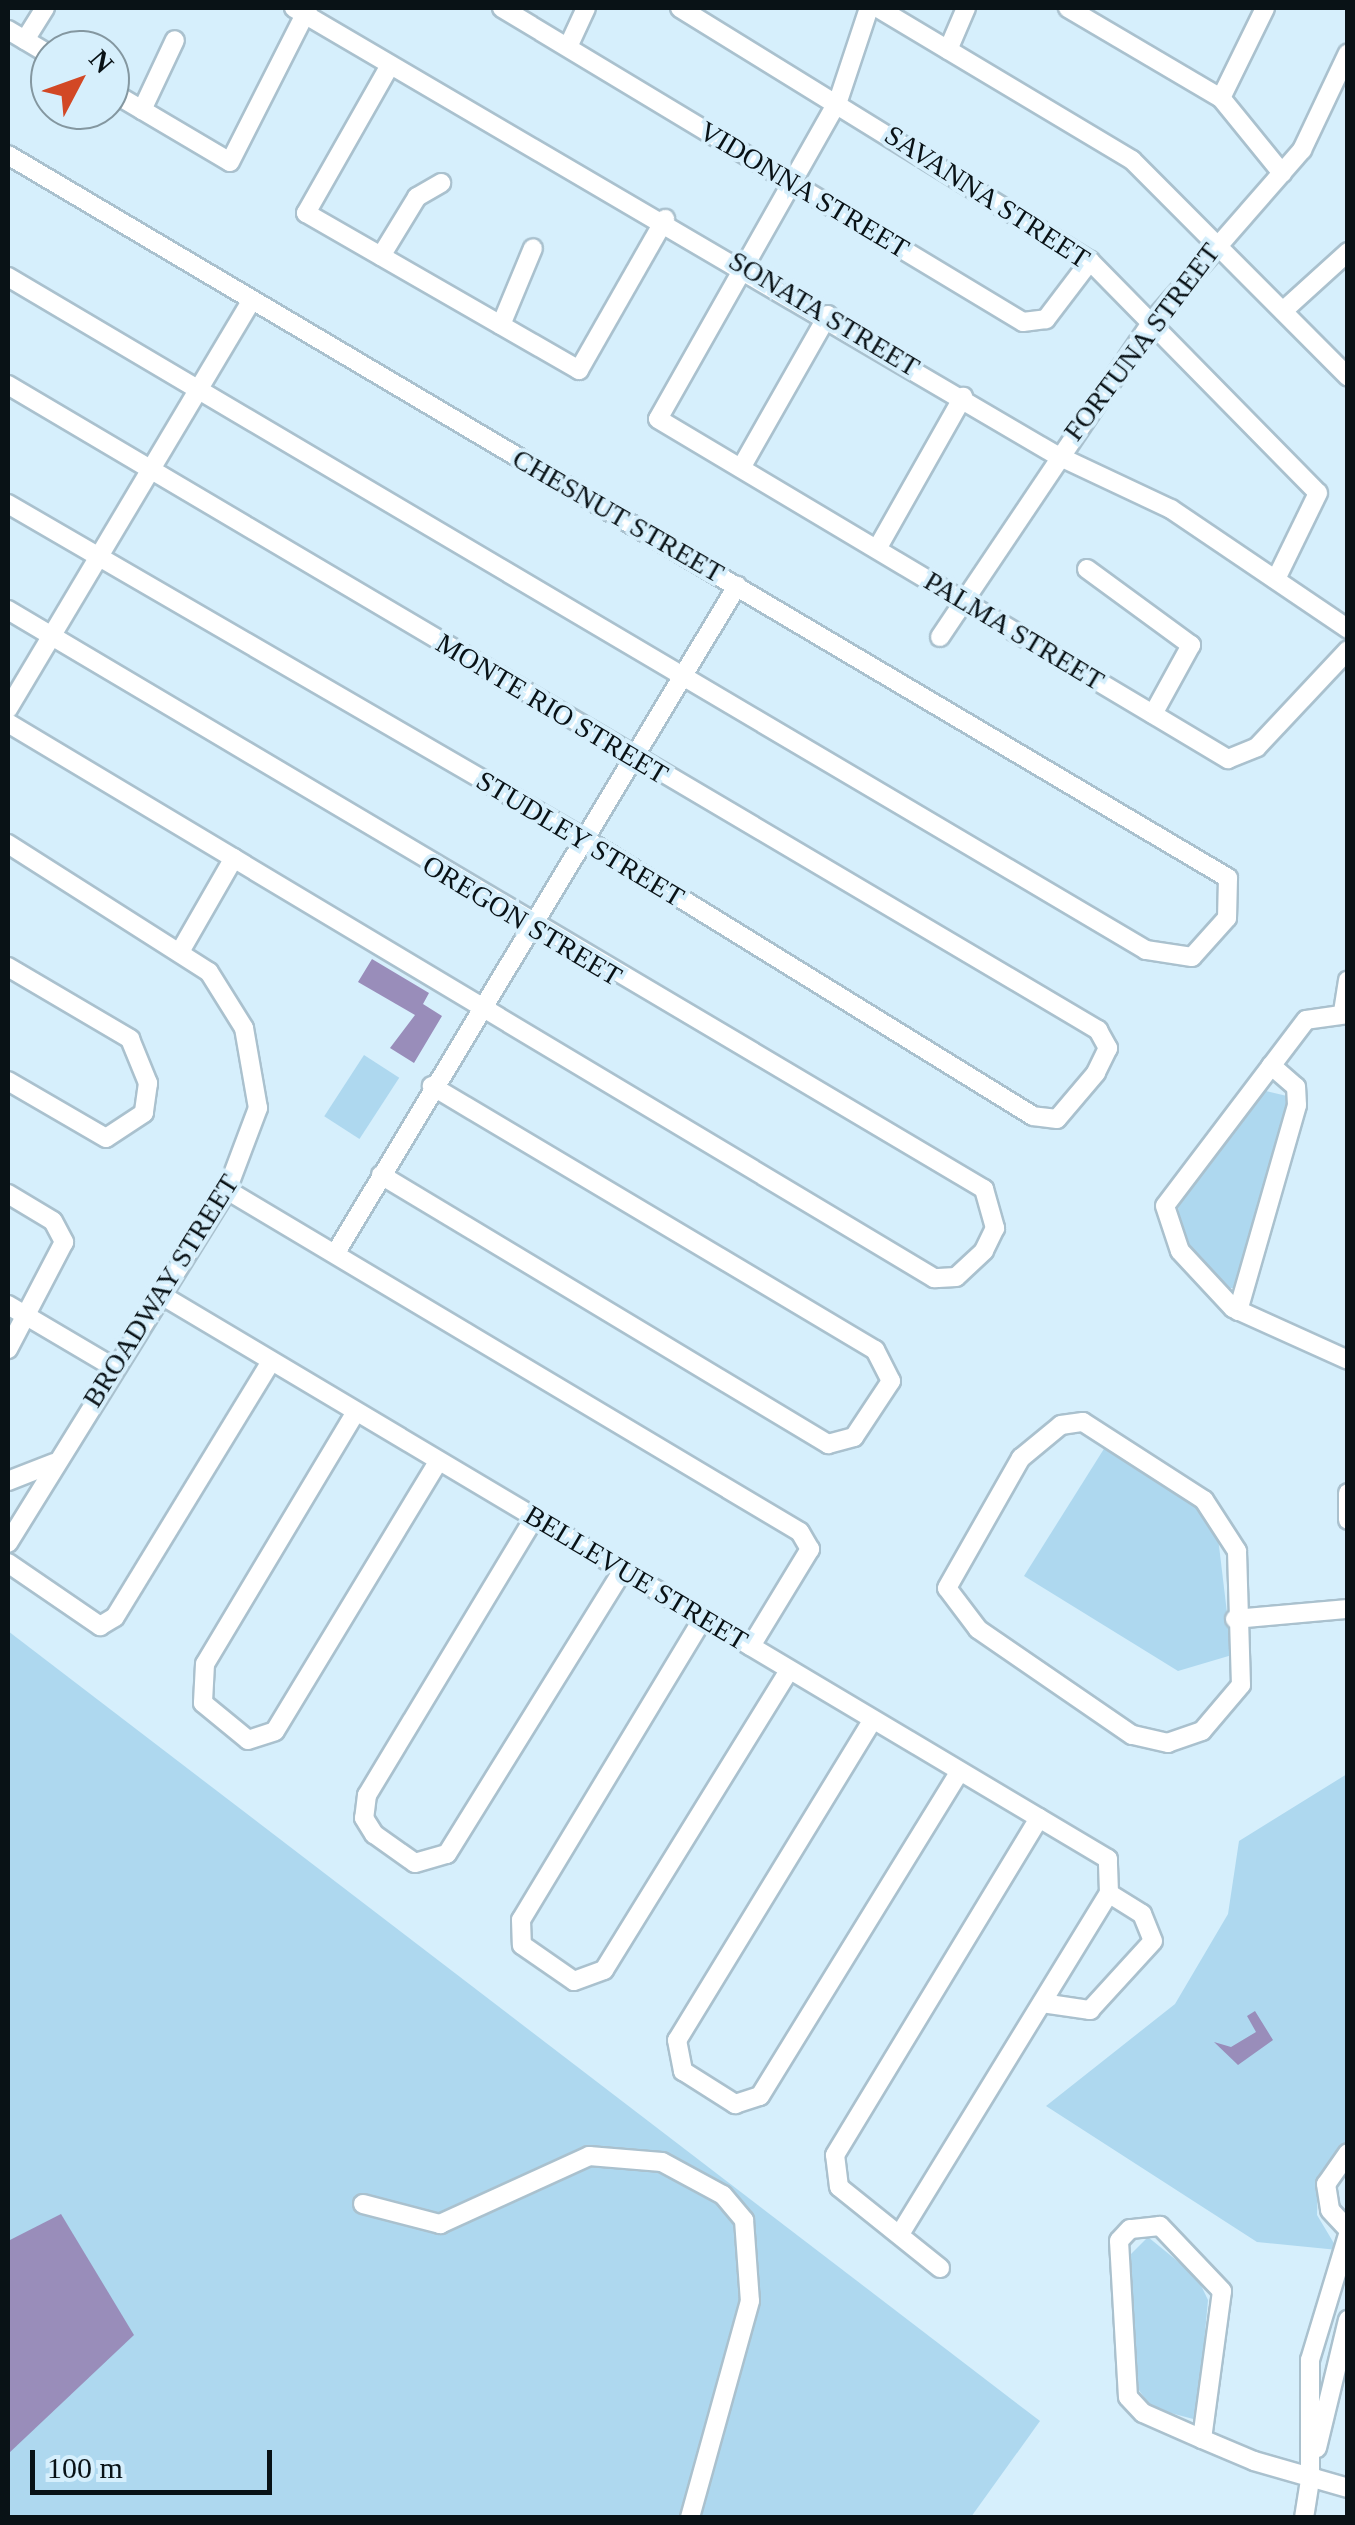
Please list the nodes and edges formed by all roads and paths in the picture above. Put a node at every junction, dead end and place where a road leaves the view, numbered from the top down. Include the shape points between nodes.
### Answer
1 (44, 8) edge
2 (502, 8) edge
3 (586, 8) edge
4 (680, 8) edge
5 (870, 8) edge
6 (878, 8) edge
7 (966, 8) edge
8 (1068, 8) edge
9 (1265, 8) edge
10 (302, 10) edge
11 (8, 30) edge
12 (25, 40) junction
13 (175, 40) dead end
14 (30, 43) edge
15 (568, 47) junction
16 (948, 50) junction
17 (1348, 53) edge
18 (390, 67) junction
19 (1221, 98) junction
20 (838, 101) junction
21 (130, 103) edge
22 (142, 110) junction
23 (8, 154) edge
24 (1282, 174) junction
25 (441, 183) dead end
26 (792, 183) junction
27 (665, 219) junction
28 (1215, 244) junction
29 (533, 248) dead end
30 (1348, 252) edge
31 (380, 256) junction
32 (1090, 261) junction
33 (746, 267) junction
34 (8, 278) edge
35 (252, 302) junction
36 (1283, 312) junction
37 (828, 315) junction
38 (1152, 323) junction
39 (500, 325) junction
40 (1348, 376) edge
41 (8, 384) edge
42 (194, 394) junction
43 (963, 396) junction
44 (1056, 455) junction
45 (741, 468) junction
46 (151, 470) junction
47 (8, 504) edge
48 (877, 550) junction
49 (95, 558) junction
50 (1087, 569) dead end
51 (1276, 578) junction
52 (738, 586) junction
53 (963, 601) junction
54 (8, 610) edge
55 (1348, 629) edge
56 (51, 636) junction
57 (940, 637) dead end
58 (1348, 650) edge
59 (686, 671) junction
60 (8, 709) edge
61 (1153, 714) junction
62 (8, 724) edge
63 (633, 757) junction
64 (584, 838) junction
65 (8, 844) edge
66 (234, 858) junction
67 (530, 927) junction
68 (181, 950) junction
69 (8, 967) edge
70 (1348, 980) edge
71 (482, 1004) junction
72 (1345, 1013) edge
73 (1098, 1030) joint
74 (1271, 1065) junction
75 (8, 1081) edge
76 (432, 1086) junction
77 (381, 1174) junction
78 (228, 1190) junction
79 (8, 1194) edge
80 (336, 1254) junction
81 (164, 1296) junction
82 (8, 1305) edge
83 (1238, 1311) junction
84 (26, 1316) junction
85 (8, 1349) edge
86 (1348, 1360) edge
87 (270, 1363) junction
88 (114, 1366) junction
89 (354, 1415) junction
90 (54, 1462) junction
91 (437, 1464) junction
92 (8, 1481) edge
93 (1348, 1492) edge
94 (533, 1520) junction
95 (1348, 1520) edge
96 (8, 1543) edge
97 (8, 1563) edge
98 (622, 1572) junction
99 (1348, 1609) edge
100 (1235, 1619) junction
101 (702, 1620) junction
102 (750, 1646) junction
103 (789, 1671) junction
104 (872, 1720) junction
105 (959, 1772) junction
106 (1038, 1818) junction
107 (1108, 1860) junction
108 (1109, 1893) junction
109 (1042, 2002) junction
110 (1348, 2153) edge
111 (364, 2204) dead end
112 (1348, 2232) edge
113 (900, 2234) junction
114 (940, 2268) dead end
115 (1348, 2320) edge
116 (1202, 2439) junction
117 (1310, 2482) junction
118 (1348, 2488) edge
119 (690, 2518) edge
120 (1304, 2518) edge

1 - 12 street
2 - 15 street, VIDONNA STREET
3 - 15 street
4 - 20 street, SAVANNA STREET
5 - 20 street
6 - 16 street
7 - 16 street
8 - 19 street
9 - 19 street
10 - 18 street, SONATA STREET
10 - 22 street via 230,162
11 - 12 street
12 - 14 street
13 - 22 street
15 - 26 street, VIDONNA STREET
16 - 28 street via 1110,144
17 - 24 street, FORTUNA STREET
18 - 27 street, SONATA STREET
18 - 31 street via 306,213
19 - 24 street
20 - 26 street
20 - 32 street, SAVANNA STREET
21 - 22 street
23 - 35 street, CHESNUT STREET
24 - 28 street, FORTUNA STREET
25 - 31 street via 417,197
26 - 32 street, VIDONNA STREET via 1033,325
26 - 33 street
27 - 33 street, SONATA STREET
27 - 39 street via 578,370
28 - 36 street
28 - 38 street, FORTUNA STREET
29 - 39 street
30 - 36 street
31 - 39 street
32 - 38 street, SAVANNA STREET
33 - 37 street, SONATA STREET
33 - 45 street, PALMA STREET via 658,419
34 - 42 street
35 - 42 street
35 - 52 street, CHESNUT STREET
36 - 40 street
37 - 43 street, SONATA STREET
37 - 45 street
38 - 44 street, FORTUNA STREET
38 - 51 street, SAVANNA STREET via 1318,493
41 - 46 street, MONTE RIO STREET
42 - 46 street
42 - 59 street
43 - 44 street, SONATA STREET
43 - 48 street
44 - 51 street, SONATA STREET via 1170,510
44 - 53 street, FORTUNA STREET
45 - 48 street, PALMA STREET
46 - 49 street
46 - 63 street, MONTE RIO STREET
47 - 49 street, STUDLEY STREET
48 - 53 street, PALMA STREET
49 - 56 street
49 - 64 street, STUDLEY STREET
50 - 61 street via 1191,645
51 - 55 street, SONATA STREET
52 - 59 street
52 - 59 street, CHESNUT STREET via 1228,878 1228,918 1192,956 1170,960
53 - 57 street, FORTUNA STREET
53 - 61 street, PALMA STREET
54 - 56 street, OREGON STREET
56 - 60 street
56 - 67 street, OREGON STREET
58 - 61 street, PALMA STREET via 1239,760
59 - 63 street
62 - 66 street
63 - 64 street
63 - 73 street, MONTE RIO STREET
64 - 67 street
64 - 73 street, STUDLEY STREET via 1033,1116 1056,1119 1076,1100 1108,1048
65 - 68 street, BROADWAY STREET
66 - 68 street
66 - 71 street
67 - 71 street
67 - 71 street, OREGON STREET via 984,1189 996,1228 984,1250 956,1277 934,1278
68 - 78 street, BROADWAY STREET via 231,995 255,1065 258,1108
69 - 75 street via 130,1038 148,1083 144,1113 106,1138
70 - 72 street
71 - 76 street
72 - 74 street via 1306,1020
74 - 83 street via 1296,1087 1297,1105
74 - 83 street via 1165,1206 1180,1251
76 - 77 street
76 - 77 street via 875,1350 891,1381 854,1436 828,1444
77 - 80 street
78 - 80 street
78 - 81 street, BROADWAY STREET
79 - 84 street via 53,1221 64,1242
80 - 102 street via 800,1532 810,1549
81 - 87 street
81 - 88 street, BROADWAY STREET
81 - 102 street, BELLEVUE STREET
82 - 84 street
83 - 86 street
84 - 85 street
84 - 88 street
87 - 89 street
87 - 97 street via 116,1617 100,1626
88 - 90 street, BROADWAY STREET
89 - 91 street
89 - 91 street via 205,1664 203,1703 248,1740 275,1731
90 - 92 street
90 - 96 street, BROADWAY STREET
91 - 94 street
93 - 95 street
94 - 98 street
94 - 98 street via 368,1796 364,1818 374,1834 416,1864 447,1854
98 - 101 street
99 - 100 street
100 - 100 street via 1228,1526 1204,1500 1083,1422 1061,1425 1021,1458 947,1588 978,1629 1132,1735 1168,1743 1202,1731 1230,1705 1244,1664
101 - 102 street
101 - 103 street via 521,1920 522,1945 574,1981 604,1970
102 - 103 street
102 - 107 street, BELLEVUE STREET
103 - 104 street
104 - 105 street
104 - 105 street via 677,2040 683,2071 735,2104 760,2096
105 - 106 street
106 - 107 street
106 - 113 street via 834,2155 839,2187
107 - 108 street
108 - 109 street
108 - 109 street via 1142,1914 1154,1941 1090,2010
109 - 113 street
110 - 112 street via 1326,2184 1330,2210
111 - 119 street via 440,2224 589,2156 662,2162 722,2195 744,2220 750,2301
112 - 117 street via 1310,2360
113 - 114 street
115 - 117 street
116 - 116 street via 1128,2397 1118,2241 1130,2229 1160,2226 1222,2291
116 - 117 street
117 - 118 street
117 - 120 street

